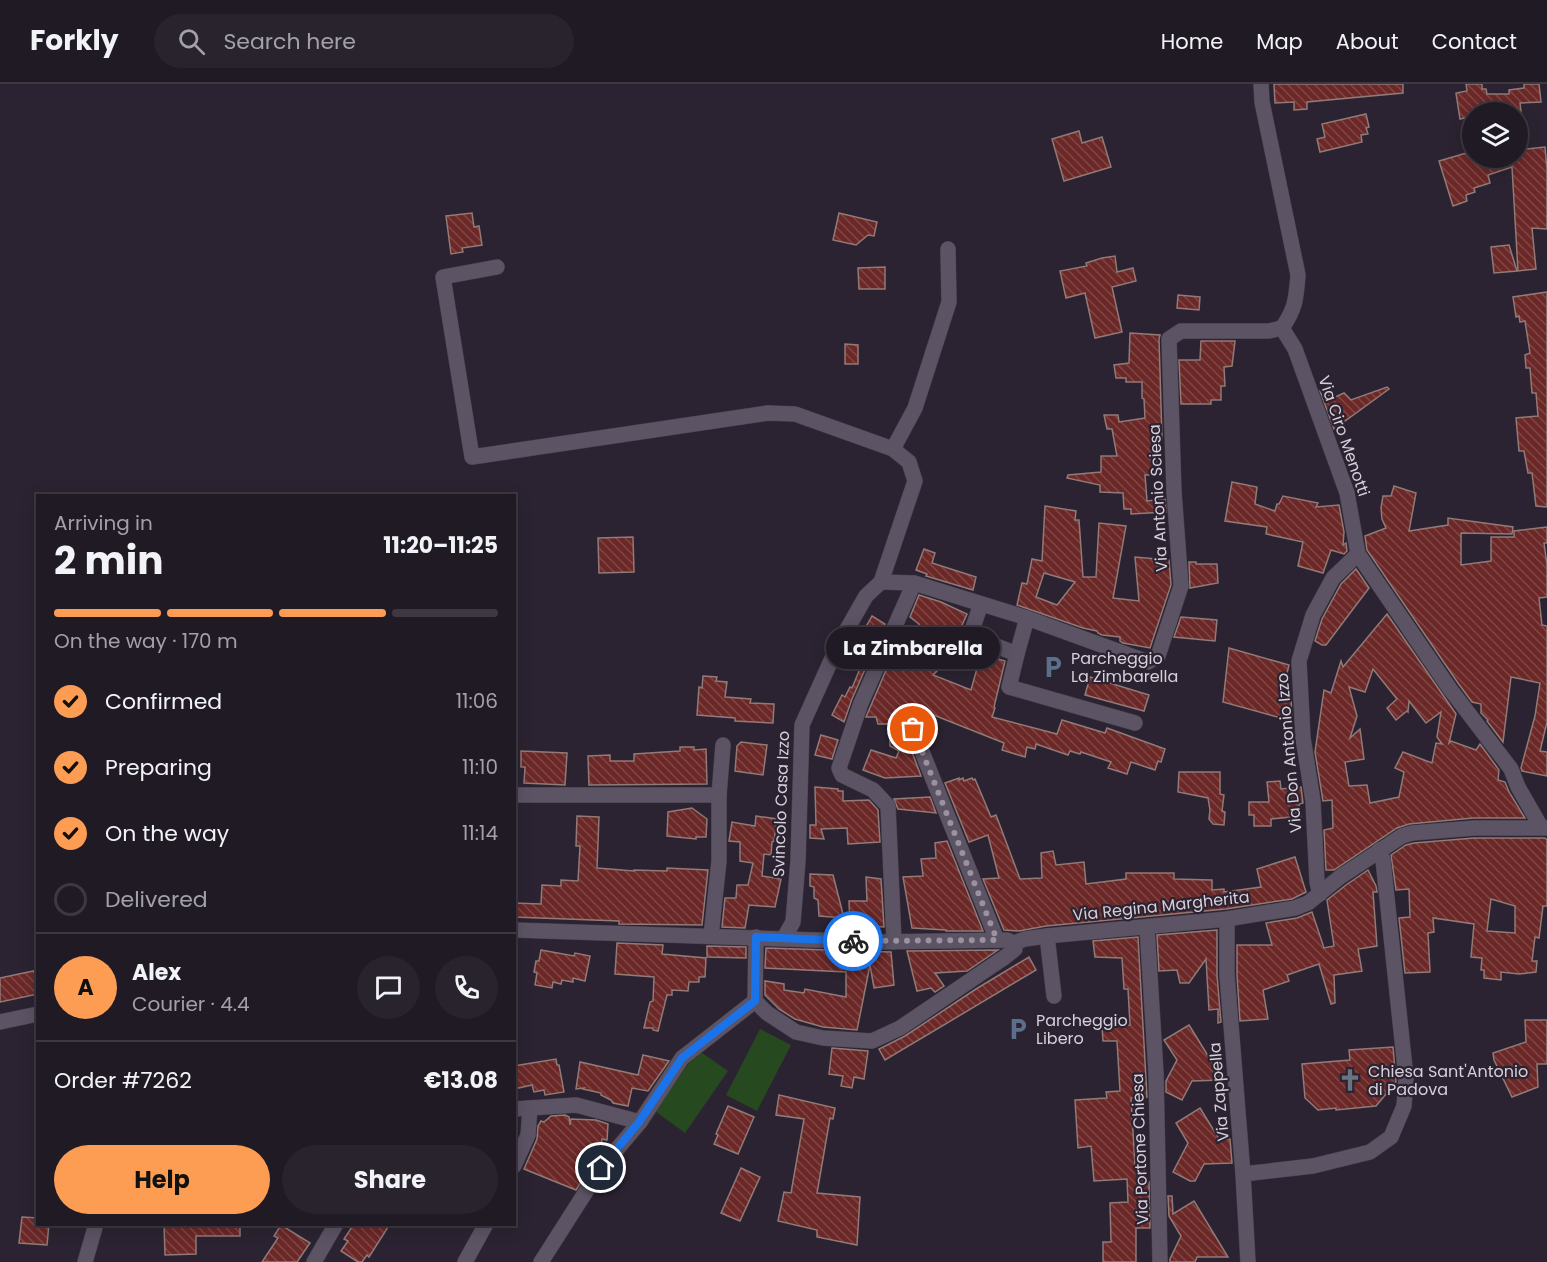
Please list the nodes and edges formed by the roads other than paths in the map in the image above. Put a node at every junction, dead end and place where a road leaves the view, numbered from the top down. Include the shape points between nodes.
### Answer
1 (1261, 84) edge
2 (948, 249) dead end
3 (497, 267) dead end
4 (1282, 328) junction
5 (893, 449) junction
6 (1358, 554) junction
7 (881, 582) junction
8 (914, 583) junction
9 (981, 604) junction
10 (1027, 618) junction
11 (1017, 654) junction
12 (1135, 723) dead end
13 (913, 729) dead end
14 (723, 745) dead end
15 (516, 795) edge
16 (719, 795) junction
17 (1544, 827) edge
18 (1379, 850) junction
19 (1320, 894) junction
20 (1227, 919) junction
21 (1147, 927) junction
22 (516, 930) edge
23 (711, 936) junction
24 (1047, 936) junction
25 (756, 937) junction
26 (784, 938) junction
27 (997, 940) junction
28 (894, 942) junction
29 (1014, 943) junction
30 (1054, 996) dead end
31 (755, 1001) junction
32 (36, 1014) edge
33 (0, 1022) edge
34 (530, 1108) junction
35 (516, 1109) edge
36 (639, 1122) junction
37 (516, 1162) edge
38 (1243, 1174) junction
39 (95, 1226) edge
40 (335, 1226) edge
41 (485, 1226) edge
42 (85, 1262) edge
43 (314, 1262) edge
44 (465, 1262) edge
45 (541, 1262) edge
46 (1160, 1262) edge
47 (1248, 1262) edge

1 - 4 street via 1298,275 1296,300
2 - 5 street via 949,302 915,408
3 - 5 street via 443,277 472,457 768,413 795,414
4 - 6 street, Via Ciro Menotti via 1295,350 1347,493
4 - 10 street, Via Antonio Sciesa via 1181,331 1170,339 1181,586 1158,656 1148,662
5 - 7 street via 909,462 915,481
6 - 17 street, Via Ciro Menotti via 1450,689 1511,769
6 - 19 street, Via Don Antonio Izzo via 1334,578 1313,615 1299,661
7 - 8 street, Via Antonio Sciesa
7 - 26 street, Svincolo Casa Izzo via 866,596 838,645 802,725 793,922
8 - 9 street, Via Antonio Sciesa
8 - 28 street via 861,704 839,768 842,775 873,790 888,806
9 - 10 street, Via Antonio Sciesa
9 - 11 street via 969,636
10 - 11 street
11 - 12 street via 1009,687
13 - 27 street
14 - 16 street
15 - 16 street
16 - 23 street via 719,861
17 - 18 street, Via Regina Margherita via 1412,833
18 - 19 street, Via Regina Margherita
18 - 38 street via 1406,1078 1404,1106 1391,1137 1370,1152 1313,1166
19 - 20 street, Via Regina Margherita via 1295,908
20 - 21 street, Via Regina Margherita
20 - 38 street, Via Zappella via 1227,975
21 - 24 street, Via Regina Margherita
21 - 46 street, Via Portone Chiesa via 1156,1073
22 - 23 street, Via Regina Margherita
23 - 25 street, Via Regina Margherita
24 - 29 street, Via Regina Margherita
24 - 30 street
25 - 26 street, Via Regina Margherita
25 - 31 street
26 - 28 street, Via Regina Margherita
27 - 28 street, Via Regina Margherita
27 - 29 street, Via Regina Margherita
29 - 31 street via 1015,949 1005,957 900,1028 872,1041 796,1032
31 - 36 street via 682,1058
32 - 33 street
34 - 35 street
34 - 36 street via 576,1105
34 - 37 street via 528,1135
36 - 45 street via 601,1168
38 - 47 street, Via Zappella
39 - 42 street
40 - 43 street
41 - 44 street

